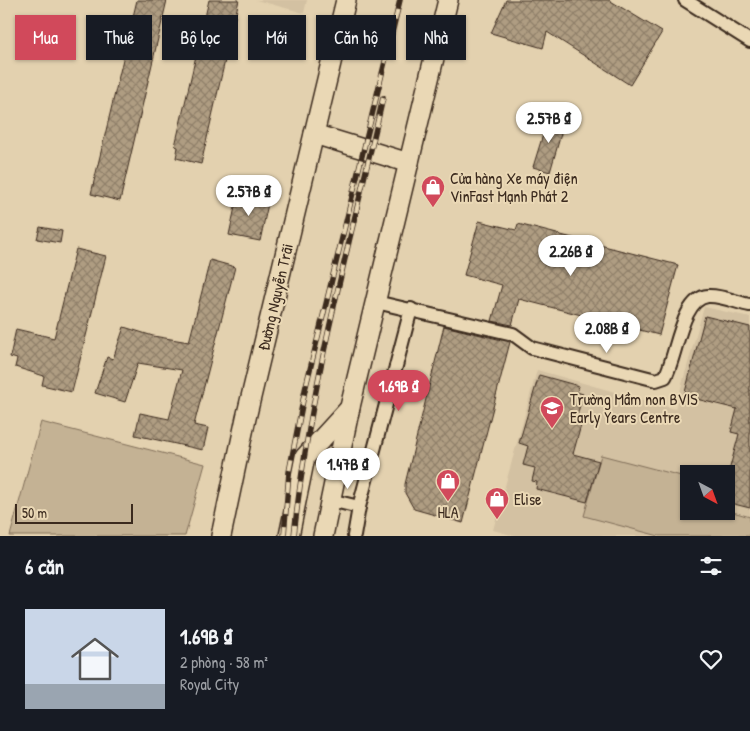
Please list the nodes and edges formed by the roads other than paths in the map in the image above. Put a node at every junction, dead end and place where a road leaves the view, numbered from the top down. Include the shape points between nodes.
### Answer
1 (346, 0) edge
2 (448, 0) edge
3 (685, 0) edge
4 (750, 41) edge
5 (314, 134) junction
6 (409, 163) junction
7 (376, 302) junction
8 (750, 305) edge
9 (411, 309) junction
10 (350, 407) junction
11 (330, 500) junction
12 (359, 507) junction
13 (221, 536) edge
14 (289, 536) edge
15 (323, 536) edge
16 (354, 536) edge

1 - 5 main road, Đường Nguyễn Trãi
2 - 6 main road
3 - 4 street
5 - 6 main road
5 - 13 main road, Đường Nguyễn Trãi
6 - 7 main road
7 - 9 street
7 - 10 main road
8 - 9 street via 709,296 697,299 688,309 672,365 665,377 656,380 532,348 513,334
9 - 12 street
10 - 11 main road
10 - 14 main road via 305,457
11 - 12 street
11 - 15 main road
12 - 16 street

